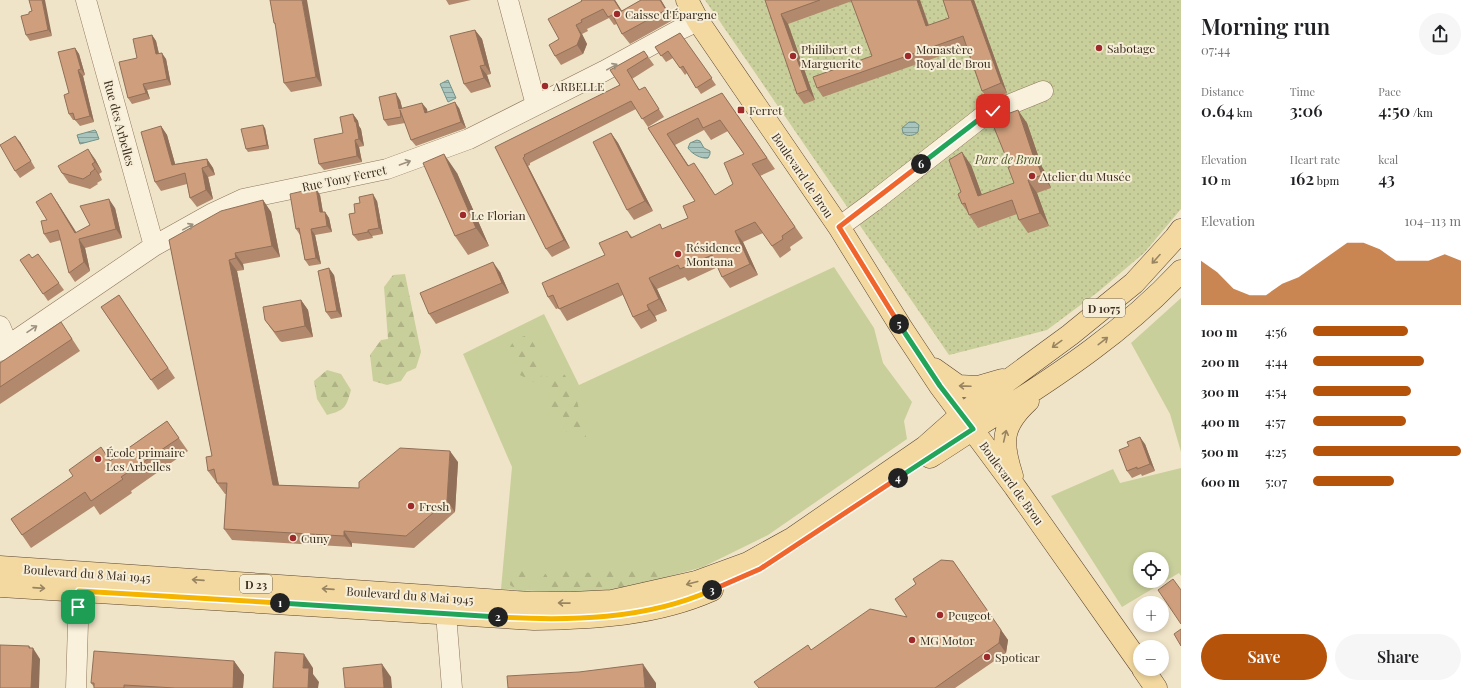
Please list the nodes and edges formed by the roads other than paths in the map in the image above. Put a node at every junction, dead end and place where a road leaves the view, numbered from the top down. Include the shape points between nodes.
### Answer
1 (86, 0) edge
2 (508, 0) edge
3 (687, 0) edge
4 (698, 21) junction
5 (1043, 91) dead end
6 (536, 105) junction
7 (839, 227) junction
8 (1181, 230) edge
9 (154, 246) junction
10 (1181, 271) edge
11 (0, 326) edge
12 (4, 348) edge
13 (923, 361) junction
14 (1016, 374) junction
15 (1049, 381) junction
16 (967, 422) junction
17 (1015, 487) junction
18 (0, 567) edge
19 (0, 586) edge
20 (79, 591) junction
21 (446, 614) junction
22 (1133, 654) edge
23 (1148, 676) edge
24 (76, 688) edge
25 (452, 688) edge
26 (1156, 688) edge

1 - 9 street, Rue des Arbelles
2 - 6 street
3 - 4 main road, Boulevard de Brou
6 -> 4 street, Rue Tony Ferret
4 - 7 main road, Boulevard de Brou
5 - 7 street via 986,114
9 -> 6 street, Rue Tony Ferret via 243,199 387,169 469,139
7 - 13 main road, Boulevard de Brou
8 -> 14 main road, D 1075 via 1134,283 1070,335
12 -> 9 street, Rue Tony Ferret
15 -> 10 main road, D 1075 via 1126,324
11 - 12 street
14 -> 13 main road via 978,387 958,386
13 - 16 main road, Boulevard de Brou
14 - 16 main road, D 1075
15 - 16 main road, D 1075
17 -> 15 main road via 1005,457 1004,443 1008,427 1020,409
16 - 17 main road, Boulevard de Brou
16 -> 18 main road, Boulevard du 8 Mai 1945 / D 23 via 925,447 794,538 748,563 696,582 612,601 537,603 232,578
16 - 21 main road, Boulevard du 8 Mai 1945 / D 23 via 760,569 702,595 657,609 589,618 534,619
17 - 22 main road, Boulevard de Brou
19 -> 20 main road, Boulevard du 8 Mai 1945 / D 23
20 - 21 main road, Boulevard du 8 Mai 1945 / D 23
20 - 24 street
21 - 25 street
23 - 26 main road

